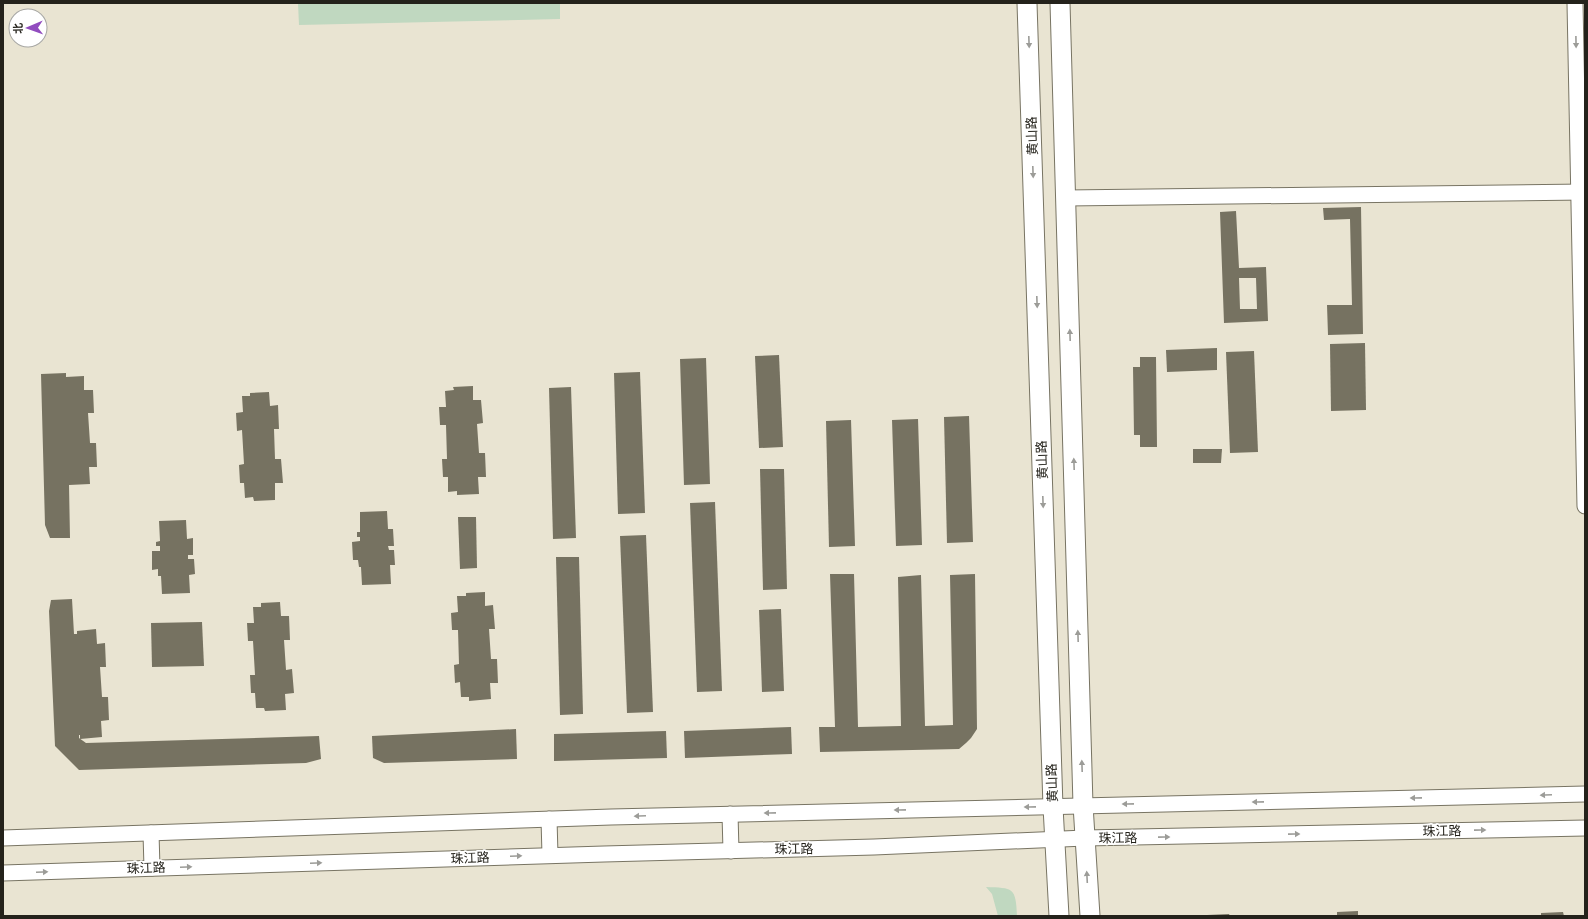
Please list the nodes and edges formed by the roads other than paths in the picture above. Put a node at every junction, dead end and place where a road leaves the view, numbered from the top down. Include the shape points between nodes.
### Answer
1 (1028, 3) edge
2 (1060, 3) edge
3 (1575, 3) edge
4 (1582, 192) edge
5 (1066, 198) junction
6 (1585, 506) edge
7 (1585, 794) edge
8 (1083, 805) junction
9 (1053, 807) junction
10 (730, 814) junction
11 (549, 819) junction
12 (1585, 828) edge
13 (151, 833) junction
14 (3, 838) edge
15 (1085, 838) junction
16 (1055, 840) junction
17 (731, 851) junction
18 (550, 855) junction
19 (152, 868) junction
20 (3, 873) edge
21 (1059, 916) edge
22 (1090, 916) edge

1 -> 9 main road, 黄山路
2 - 5 main road
3 -> 4 street
4 - 5 street
4 - 6 street
8 -> 5 main road
7 -> 8 street
8 - 9 street
8 - 15 main road
9 -> 10 street
9 - 16 main road, 黄山路
10 -> 11 street
10 - 17 street
11 - 13 street
11 - 18 street
15 -> 12 street, 珠江路
13 - 14 street
13 - 19 street
15 - 16 street, 珠江路
22 -> 15 main road
16 - 17 street, 珠江路
16 - 21 main road, 黄山路
17 - 18 street, 珠江路
19 -> 18 street, 珠江路
20 -> 19 street, 珠江路

